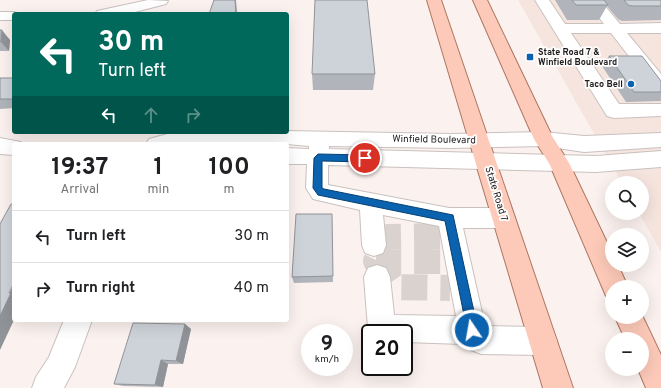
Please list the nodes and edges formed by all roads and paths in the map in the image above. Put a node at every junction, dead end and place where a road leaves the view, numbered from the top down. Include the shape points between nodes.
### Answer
1 (434, 0) edge
2 (480, 0) edge
3 (542, 0) edge
4 (593, 0) edge
5 (161, 1) edge
6 (114, 12) edge
7 (167, 12) edge
8 (0, 16) edge
9 (12, 16) edge
10 (661, 28) edge
11 (560, 29) junction
12 (619, 33) junction
13 (584, 66) junction
14 (661, 86) edge
15 (661, 110) edge
16 (544, 139) junction
17 (661, 140) edge
18 (164, 142) edge
19 (254, 142) edge
20 (289, 145) edge
21 (0, 146) edge
22 (12, 146) edge
23 (319, 148) junction
24 (482, 151) junction
25 (289, 156) edge
26 (661, 159) edge
27 (558, 163) junction
28 (371, 202) junction
29 (503, 218) junction
30 (445, 227) junction
31 (374, 245) tunnel mouth
32 (452, 261) junction
33 (377, 277) tunnel mouth
34 (612, 280) edge
35 (450, 288) dead end
36 (77, 322) edge
37 (472, 330) junction
38 (543, 341) junction
39 (649, 361) edge
40 (46, 388) edge
41 (558, 388) edge
42 (661, 388) edge

1 - 24 main road, State Road 7
2 - 16 main road
3 - 11 street
4 - 12 street
5 - 6 street
5 - 7 street
8 - 9 street
10 - 12 street
11 - 12 street
11 - 13 street
12 - 13 street via 582,40
12 - 14 street
13 - 15 street via 614,111
16 - 17 street, Winfield Boulevard via 584,144
16 - 24 street, Winfield Boulevard
16 - 27 main road
18 - 19 street, Winfield Boulevard via 188,136
20 - 23 street, Winfield Boulevard
21 - 22 street
23 - 24 street, Winfield Boulevard
23 - 25 street, Winfield Boulevard
23 - 28 street via 319,191
24 - 27 street, Winfield Boulevard
24 - 29 main road, State Road 7
26 - 27 street, Winfield Boulevard via 596,164
27 - 34 main road
28 - 30 street
28 - 31 street
29 - 30 street
29 - 38 main road, State Road 7
30 - 32 street
32 - 35 street
32 - 37 street
33 - 37 street via 382,328
36 - 40 street via 60,367
37 - 38 street via 473,335 481,340
38 - 41 main road, State Road 7
39 - 42 main road

